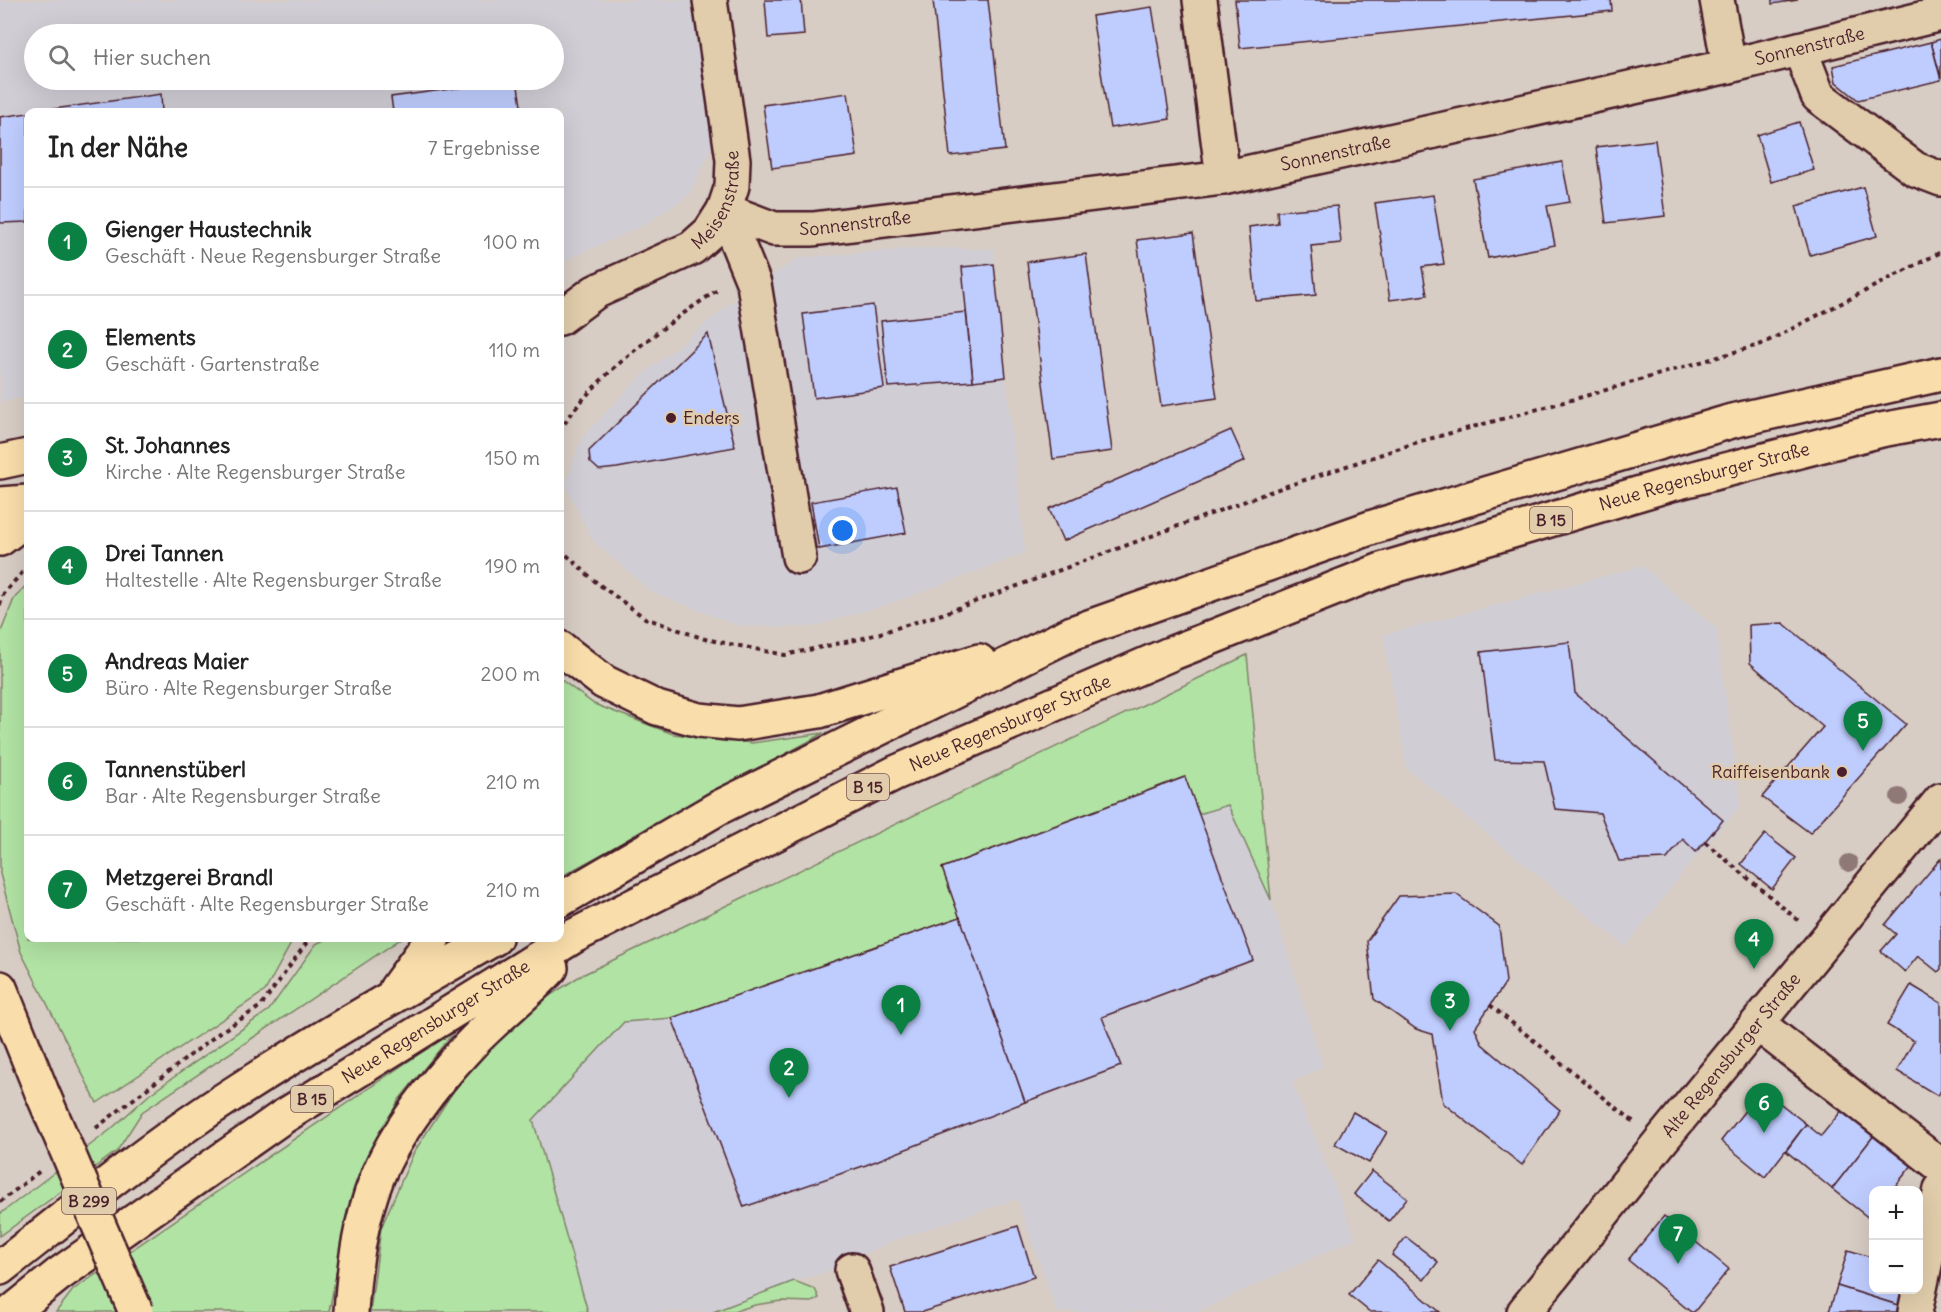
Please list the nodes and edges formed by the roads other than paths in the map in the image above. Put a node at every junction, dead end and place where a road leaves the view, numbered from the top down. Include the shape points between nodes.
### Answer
1 (710, 0) edge
2 (1200, 0) edge
3 (1717, 0) edge
4 (1941, 14) edge
5 (1800, 49) junction
6 (1729, 66) junction
7 (1223, 178) junction
8 (1941, 179) edge
9 (723, 210) junction
10 (564, 315) edge
11 (1941, 374) edge
12 (1941, 419) edge
13 (24, 457) edge
14 (0, 462) edge
15 (24, 502) edge
16 (0, 504) edge
17 (24, 521) edge
18 (0, 539) edge
19 (799, 557) dead end
20 (1072, 633) junction
21 (564, 651) edge
22 (1941, 800) edge
23 (564, 898) edge
24 (574, 936) junction
25 (430, 942) edge
26 (488, 942) edge
27 (0, 988) edge
28 (389, 998) junction
29 (1758, 1024) junction
30 (1941, 1166) edge
31 (1941, 1189) edge
32 (0, 1268) edge
33 (852, 1270) dead end
34 (12, 1312) edge
35 (136, 1312) edge
36 (351, 1312) edge
37 (867, 1312) edge
38 (1524, 1312) edge
39 (1915, 1312) edge

1 - 9 street, Meisenstraße via 733,160 732,186
2 - 7 street
3 - 6 street
4 - 5 street, Sonnenstraße
5 - 6 street, Sonnenstraße
5 - 8 street via 1818,96 1915,170
6 - 7 street, Sonnenstraße
7 - 9 street, Sonnenstraße via 813,229 774,229
9 - 10 street, Meisenstraße via 710,232 692,248 595,292
9 - 19 street via 754,284
11 - 20 main road, B 15 via 1732,421 1395,520
12 - 24 main road, Neue Regensburger Straße / B 15 via 1881,430 1671,484 1384,569 1170,654 895,773
13 - 14 main road
15 - 16 main road
17 - 18 main road
20 - 21 main road via 819,711 738,724 699,720 657,708 604,682
20 - 23 main road, B 15 via 718,808
22 - 29 street, Alte Regensburger Straße
24 - 34 main road, Neue Regensburger Straße / B 15 via 281,1118 58,1275
24 - 36 main road via 550,969 468,1047 399,1137 377,1176 363,1220
25 - 28 main road
26 - 28 main road, B 15
27 - 35 main road, B 299, bridge
28 - 32 main road, B 15 via 201,1115 132,1163
29 - 30 street
29 - 38 street, Alte Regensburger Straße
31 - 39 street
33 - 37 street

